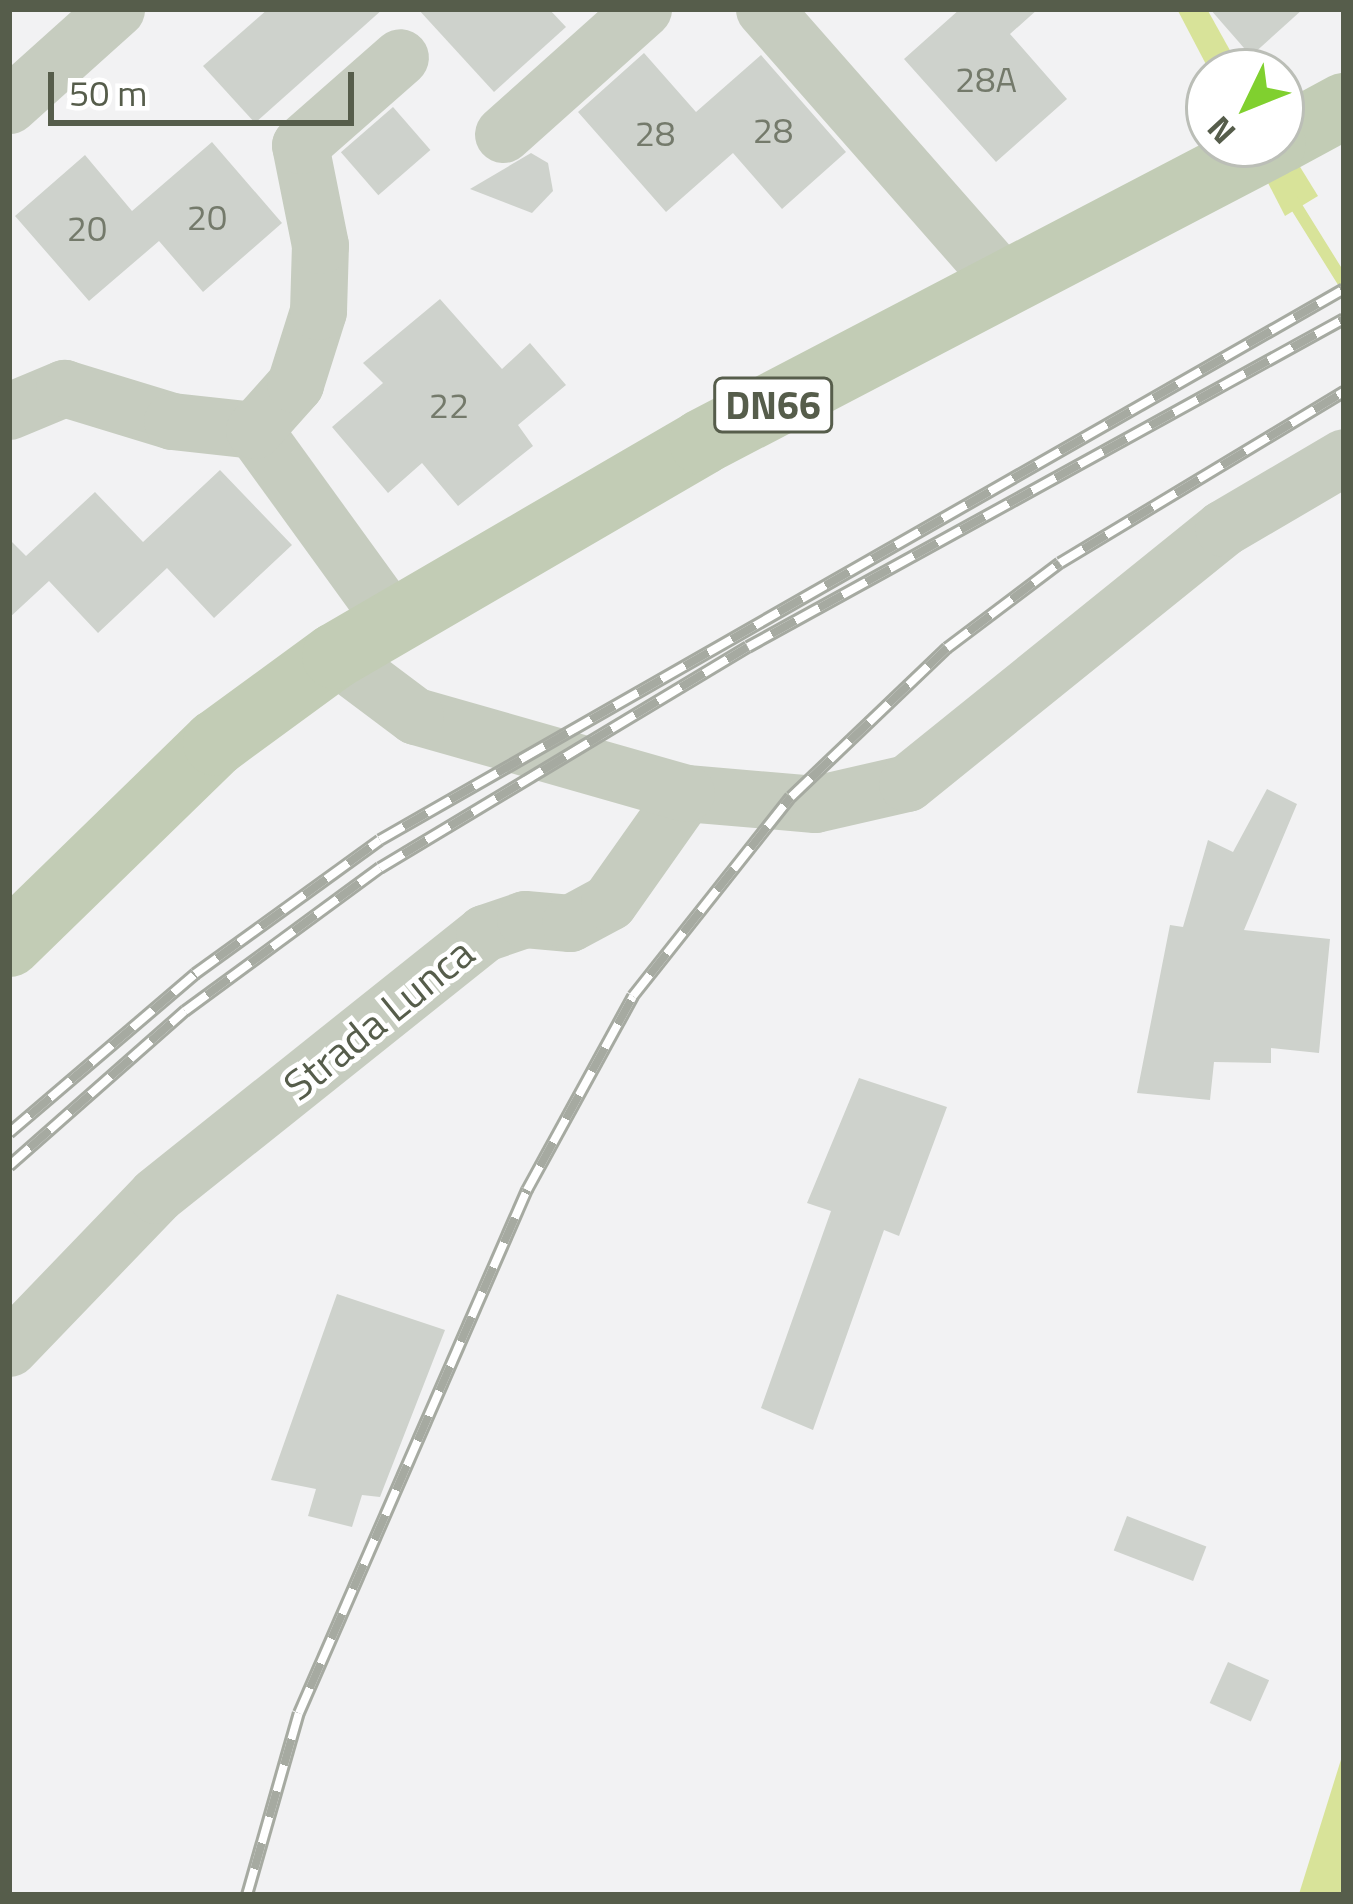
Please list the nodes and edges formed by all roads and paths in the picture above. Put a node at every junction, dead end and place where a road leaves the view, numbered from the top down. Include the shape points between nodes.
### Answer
1 (116, 9) edge
2 (643, 9) edge
3 (764, 9) edge
4 (400, 57) dead end
5 (9, 105) edge
6 (503, 134) dead end
7 (1227, 168) edge
8 (1006, 284) junction
9 (9, 411) edge
10 (254, 430) junction
11 (1344, 457) edge
12 (393, 622) junction
13 (335, 656) junction
14 (686, 793) junction
15 (9, 944) edge
16 (9, 1348) edge

1 - 5 street
2 - 6 street
3 - 8 street
4 - 10 street via 300,145 320,245 318,310 295,384
7 - 8 main road, DN66
8 - 12 main road, DN66 via 702,442
9 - 10 street via 64,388 172,421
10 - 12 street
11 - 14 street via 1222,527 907,784 815,804
12 - 13 main road, DN66
13 - 14 street via 415,716
13 - 15 main road, DN66 via 216,743
14 - 16 street, Strada Lunca via 609,902 570,923 526,919 484,934 156,1195

